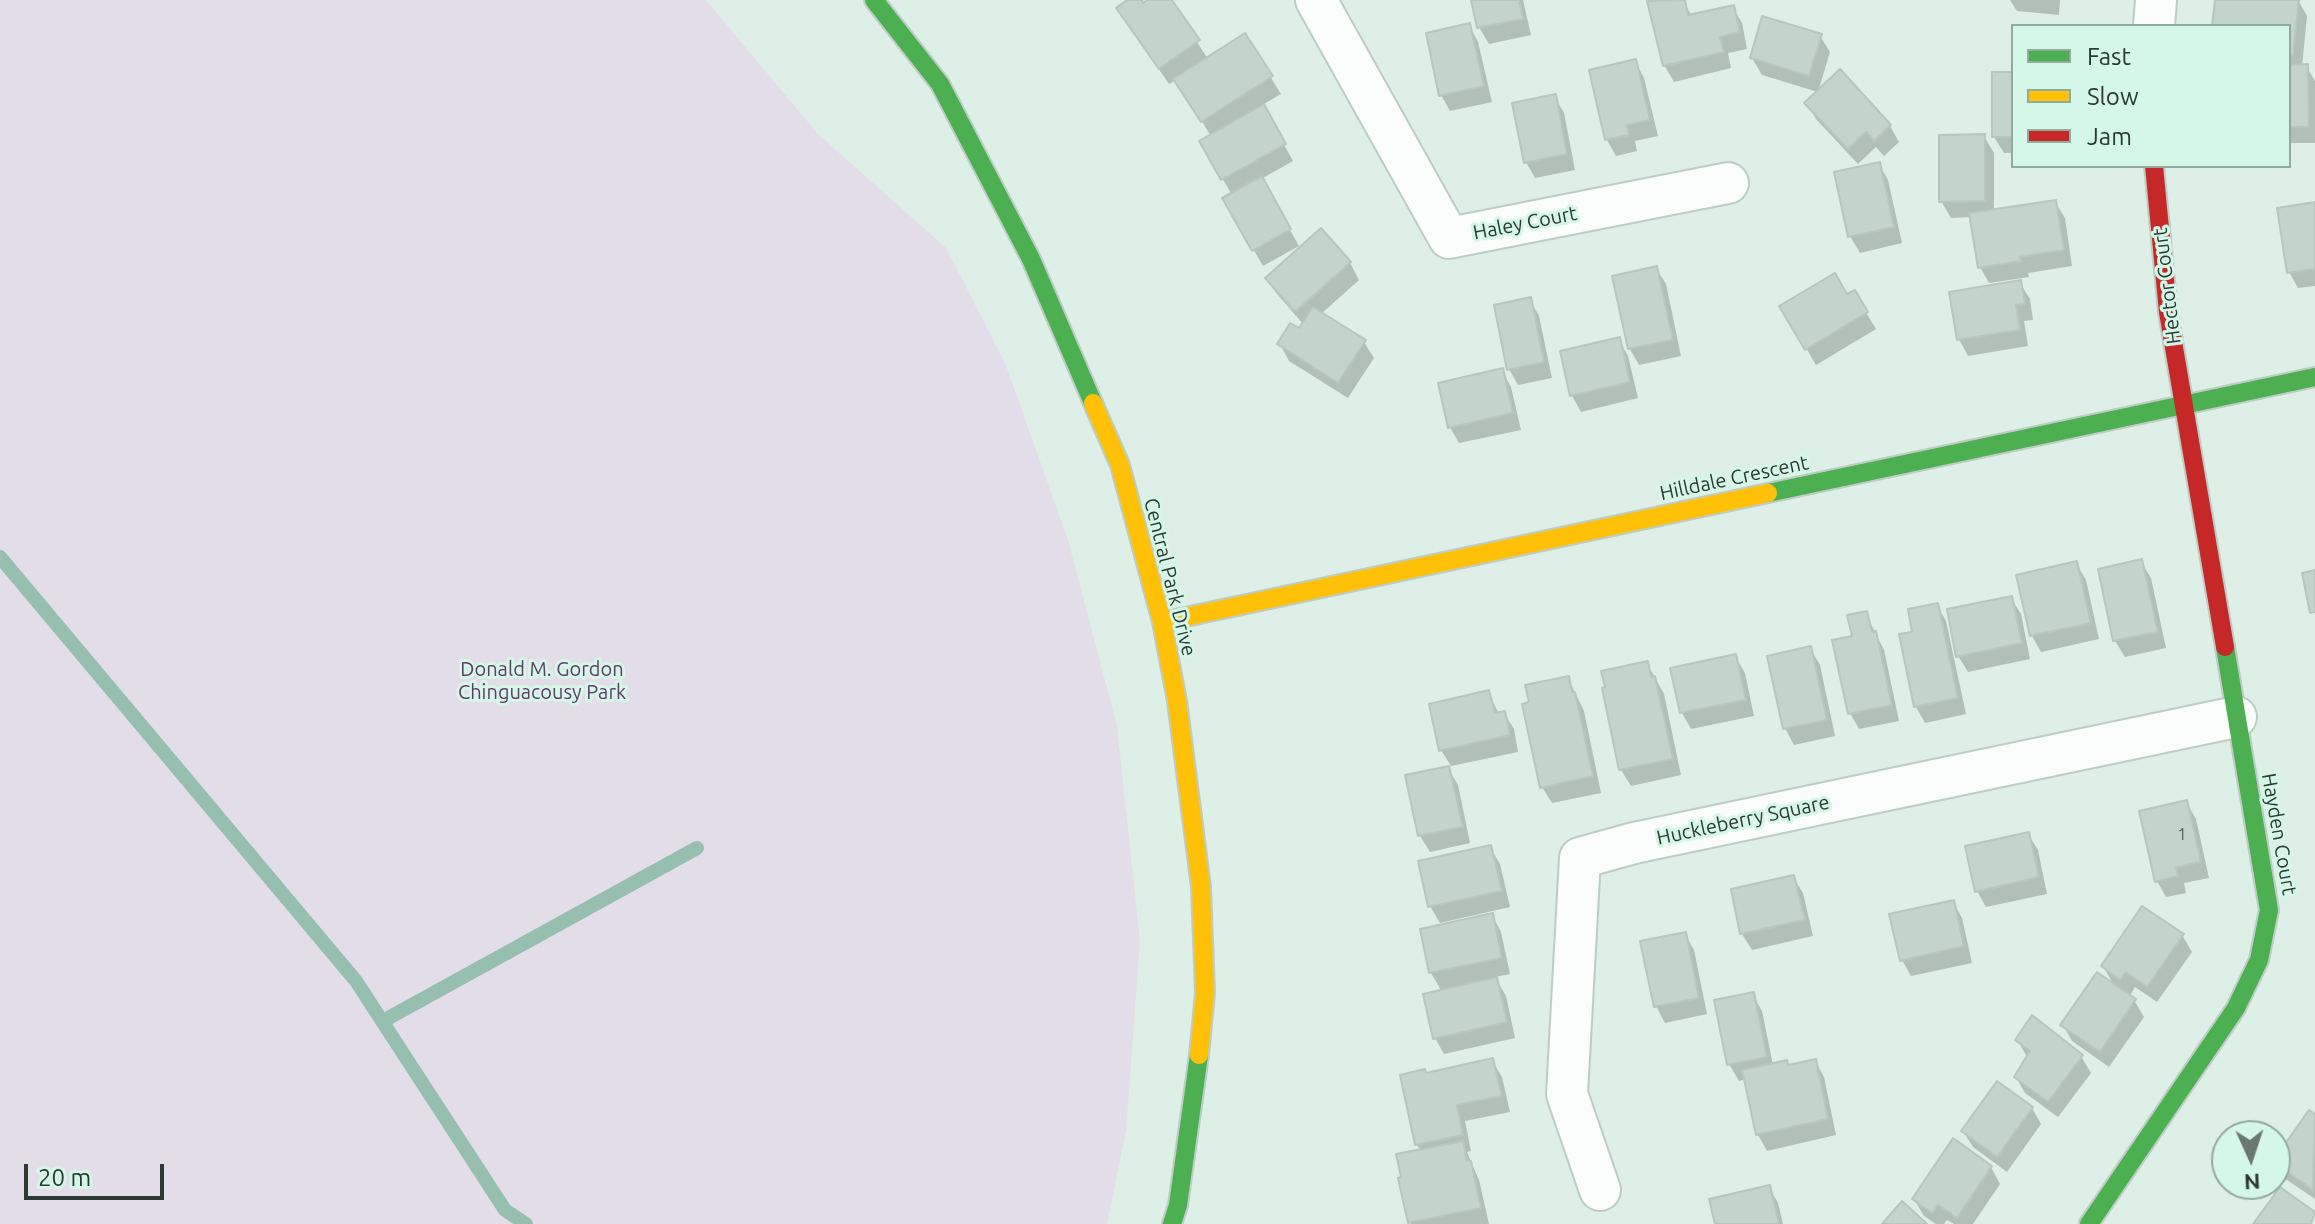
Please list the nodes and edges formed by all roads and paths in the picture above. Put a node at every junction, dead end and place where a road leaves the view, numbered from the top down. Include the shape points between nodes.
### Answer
1 (874, 0) edge
2 (1316, 0) edge
3 (2156, 0) edge
4 (2154, 24) edge
5 (2154, 168) edge
6 (1728, 183) dead end
7 (2315, 377) edge
8 (2183, 406) junction
9 (1162, 622) junction
10 (2236, 717) junction
11 (1600, 1190) dead end
12 (1172, 1224) edge
13 (2089, 1224) edge

1 - 9 street, Central Park Drive via 940,84 1031,259 1120,465
2 - 6 street, Haley Court via 1449,238
3 - 4 street
5 - 8 street, Hector Court
7 - 8 street, Hilldale Crescent
8 - 9 street, Hilldale Crescent
8 - 10 street, Hayden Court
9 - 12 street, Central Park Drive via 1201,887 1205,993
10 - 11 street, Huckleberry Square via 1580,858 1567,1094
10 - 13 street, Hayden Court via 2269,910 2259,960 2236,1008

